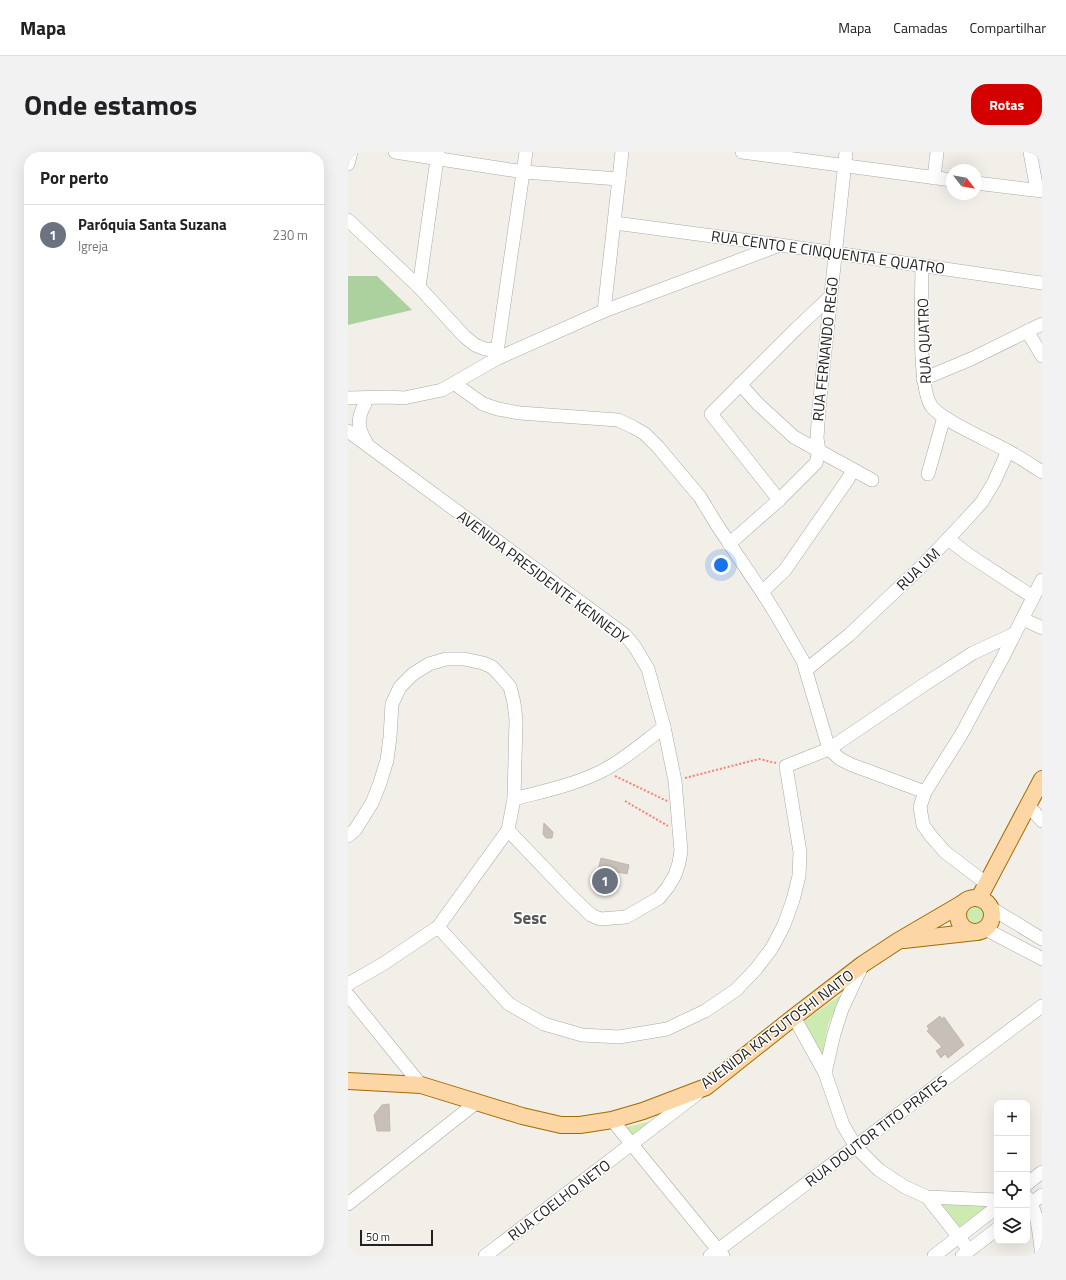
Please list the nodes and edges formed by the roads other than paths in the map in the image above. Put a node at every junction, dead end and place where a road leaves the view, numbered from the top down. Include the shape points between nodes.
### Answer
1 (351, 152) edge
2 (395, 152) edge
3 (526, 152) edge
4 (622, 152) edge
5 (742, 152) edge
6 (846, 152) edge
7 (937, 152) edge
8 (1030, 152) edge
9 (438, 155) edge
10 (348, 164) edge
11 (844, 166) junction
12 (524, 172) junction
13 (934, 178) junction
14 (620, 179) junction
15 (946, 179) edge
16 (982, 184) edge
17 (1040, 191) edge
18 (348, 220) edge
19 (615, 223) junction
20 (780, 245) junction
21 (834, 253) junction
22 (922, 266) junction
23 (1042, 283) edge
24 (419, 287) junction
25 (830, 297) junction
26 (604, 311) junction
27 (1042, 324) edge
28 (1027, 331) junction
29 (497, 355) junction
30 (1042, 356) edge
31 (923, 379) junction
32 (455, 384) junction
33 (740, 384) junction
34 (404, 398) junction
35 (348, 400) edge
36 (365, 404) junction
37 (944, 417) junction
38 (348, 430) edge
39 (348, 437) edge
40 (368, 445) junction
41 (819, 451) junction
42 (1008, 451) junction
43 (853, 470) junction
44 (1042, 472) edge
45 (928, 474) dead end
46 (872, 480) dead end
47 (779, 500) junction
48 (948, 539) junction
49 (729, 544) junction
50 (1042, 580) edge
51 (762, 592) junction
52 (1033, 597) junction
53 (1023, 619) junction
54 (1042, 628) edge
55 (1014, 634) junction
56 (806, 670) junction
57 (664, 727) junction
58 (830, 749) junction
59 (1042, 779) edge
60 (925, 792) junction
61 (514, 799) junction
62 (1028, 805) junction
63 (1042, 820) edge
64 (508, 830) junction
65 (348, 836) edge
66 (986, 896) junction
67 (963, 903) junction
68 (438, 927) junction
69 (981, 930) junction
70 (1042, 939) edge
71 (898, 941) junction
72 (1042, 960) edge
73 (863, 964) junction
74 (348, 984) edge
75 (348, 995) edge
76 (1042, 1006) edge
77 (794, 1017) junction
78 (826, 1073) junction
79 (348, 1081) edge
80 (421, 1085) junction
81 (706, 1087) junction
82 (477, 1102) junction
83 (612, 1120) junction
84 (633, 1144) junction
85 (856, 1146) junction
86 (1042, 1172) edge
87 (1030, 1182) edge
88 (1042, 1195) edge
89 (927, 1197) junction
90 (994, 1200) edge
91 (1030, 1201) edge
92 (348, 1204) edge
93 (1030, 1206) edge
94 (996, 1208) edge
95 (994, 1231) edge
96 (958, 1237) junction
97 (965, 1253) edge
98 (717, 1254) edge
99 (485, 1256) edge
100 (934, 1256) edge
101 (1042, 1256) edge

1 - 10 street
2 - 9 street
3 - 12 street
4 - 14 street
5 - 11 street
6 - 11 street, RUA FERNANDO REGO
7 - 13 street
8 - 17 street
9 - 12 street
9 - 24 street
11 - 13 street
11 - 21 street, RUA FERNANDO REGO
12 - 14 street
12 - 29 street
13 - 15 street
14 - 19 street
16 - 17 street
18 - 24 street
19 - 20 street, RUA CENTO E CINQUENTA E QUATRO
19 - 26 street
20 - 21 street, RUA CENTO E CINQUENTA E QUATRO
20 - 26 street
21 - 22 street, RUA CENTO E CINQUENTA E QUATRO
21 - 25 street, RUA FERNANDO REGO
22 - 23 street, RUA CENTO E CINQUENTA E QUATRO
22 - 31 street, RUA QUATRO
24 - 29 street via 464,336 475,345
25 - 33 street
25 - 41 street, RUA FERNANDO REGO via 817,424
26 - 29 street
27 - 28 street
28 - 30 street
28 - 31 street via 971,360
29 - 32 street
31 - 37 street, RUA QUATRO via 926,396 932,407
32 - 34 street via 442,390
32 - 49 street via 483,404 498,409 527,414 607,418 633,426 658,447 700,497
33 - 41 street via 794,437
33 - 47 street via 711,414
34 - 35 street
34 - 36 street
35 - 36 street
36 - 40 street via 358,421 360,432
37 - 42 street, RUA QUATRO
37 - 45 street
38 - 40 street, AVENIDA PRESIDENTE KENNEDY
39 - 40 street, AVENIDA PRESIDENTE KENNEDY
40 - 57 street, AVENIDA PRESIDENTE KENNEDY via 625,635 648,669
41 - 43 street
41 - 47 street via 813,467
42 - 44 street, RUA QUATRO
42 - 48 street, RUA UM via 982,502
43 - 46 street
43 - 51 street via 785,570
47 - 49 street
48 - 52 street via 969,556
48 - 56 street, RUA UM via 849,634
49 - 51 street
50 - 52 street
51 - 56 street
52 - 53 street
53 - 54 street
53 - 55 street
55 - 58 street via 973,653
55 - 60 street via 961,735
56 - 58 street
57 - 61 street via 603,770 579,781
57 - 64 street, AVENIDA PRESIDENTE KENNEDY via 675,781 681,851 675,874 659,898 626,917 600,919 591,915
58 - 60 street via 840,759 852,765
58 - 68 street via 786,766 800,852 793,900 772,948 736,990 705,1011 667,1029 619,1037 582,1036 544,1024 509,1004
59 - 62 main road
60 - 66 street via 920,807 924,824 931,836
61 - 64 street
61 - 65 street via 516,720 510,687 492,667 483,663 446,659 429,664 413,674 400,687 392,704 388,753 380,783 372,803 355,830
62 - 63 street
62 - 66 main road
64 - 68 street
66 - 67 main road via 973,897
66 - 69 main road via 992,918
66 - 70 street
67 - 69 main road via 958,913 961,924 971,931
67 - 71 main road, AVENIDA KATSUTOSHI NAITO
68 - 74 street
69 - 71 main road
69 - 72 street
71 - 73 main road, AVENIDA KATSUTOSHI NAITO
73 - 77 main road, AVENIDA KATSUTOSHI NAITO
73 - 78 street via 842,1009
75 - 80 street
76 - 85 street, RUA DOUTOR TITO PRATES
77 - 78 street
77 - 81 main road, AVENIDA KATSUTOSHI NAITO
78 - 85 street via 843,1125
79 - 80 main road, AVENIDA KATSUTOSHI NAITO
80 - 82 main road, AVENIDA KATSUTOSHI NAITO
81 - 83 main road, AVENIDA KATSUTOSHI NAITO
81 - 84 street, RUA COELHO NETO
82 - 83 main road, AVENIDA KATSUTOSHI NAITO via 561,1125
82 - 92 street
83 - 84 street
84 - 98 street
84 - 99 street, RUA COELHO NETO
85 - 89 street via 879,1170 905,1187
85 - 98 street, RUA DOUTOR TITO PRATES
86 - 87 street
88 - 91 street
89 - 90 street
89 - 96 street
93 - 101 street via 1036,1216
94 - 96 street
95 - 97 street
96 - 97 street
96 - 100 street

